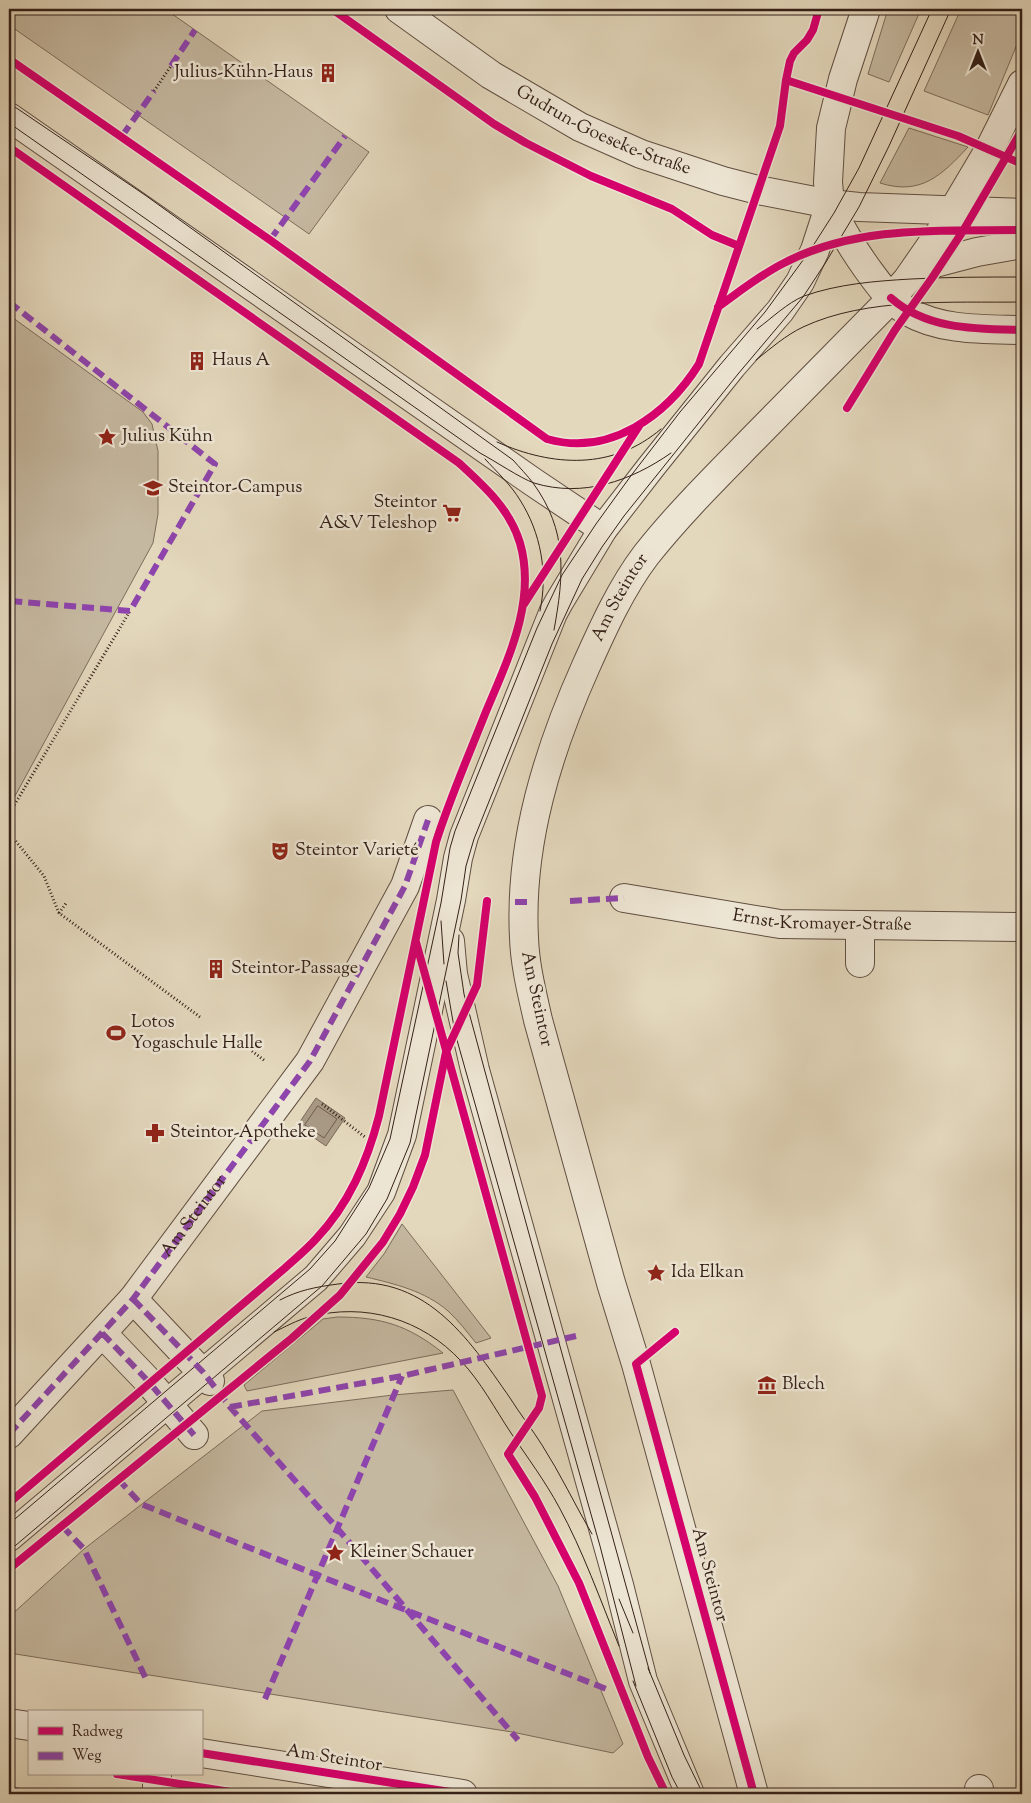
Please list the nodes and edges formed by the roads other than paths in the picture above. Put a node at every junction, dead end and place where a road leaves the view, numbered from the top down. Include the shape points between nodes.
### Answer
1 (398, 9) edge
2 (866, 9) edge
3 (1022, 84) edge
4 (9, 117) edge
5 (830, 204) junction
6 (953, 210) junction
7 (1022, 213) edge
8 (1022, 244) edge
9 (916, 268) junction
10 (891, 298) junction
11 (1022, 330) edge
12 (603, 529) junction
13 (428, 820) dead end
14 (624, 898) dead end
15 (451, 900) junction
16 (860, 925) junction
17 (1022, 926) edge
18 (860, 962) dead end
19 (134, 1299) junction
20 (102, 1333) junction
21 (207, 1377) junction
22 (167, 1403) junction
23 (9, 1434) edge
24 (194, 1435) dead end
25 (9, 1537) edge
26 (9, 1723) edge
27 (28, 1726) edge
28 (202, 1753) edge
29 (157, 1776) edge
30 (156, 1794) edge
31 (463, 1794) edge
32 (690, 1794) edge
33 (754, 1794) edge

1 - 5 street, Gudrun-Goeseke-Straße via 491,75 580,127 641,154 723,181
2 - 5 street via 831,128
3 - 6 street, Am Steintor
4 - 12 street
5 - 6 street, Gudrun-Goeseke-Straße
5 - 10 street via 848,240
5 - 12 street via 815,250 800,282 780,311 732,366
6 - 7 street, Gudrun-Goeseke-Straße
6 - 9 street, Am Steintor
8 - 9 street
9 - 10 street, Am Steintor
10 - 11 street via 908,312 937,323 965,328
10 - 33 street, Am Steintor via 695,498 645,557 615,605 573,696 536,807 526,873 524,937 528,977 538,1020
12 - 15 street via 553,613 469,819
13 - 19 street, Am Steintor via 405,886 310,1061
14 - 16 street, Ernst-Kromayer-Straße via 780,924
15 - 21 street via 402,1135 381,1192 352,1236 316,1278
15 - 32 street via 452,966 475,1070 642,1680
16 - 17 street, Ernst-Kromayer-Straße
16 - 18 street
19 - 20 street, Am Steintor
19 - 21 street
20 - 22 street
20 - 23 street, Am Steintor
21 - 22 street
22 - 24 street
22 - 25 street
26 - 27 street
28 - 31 street, Am Steintor
29 - 30 street

